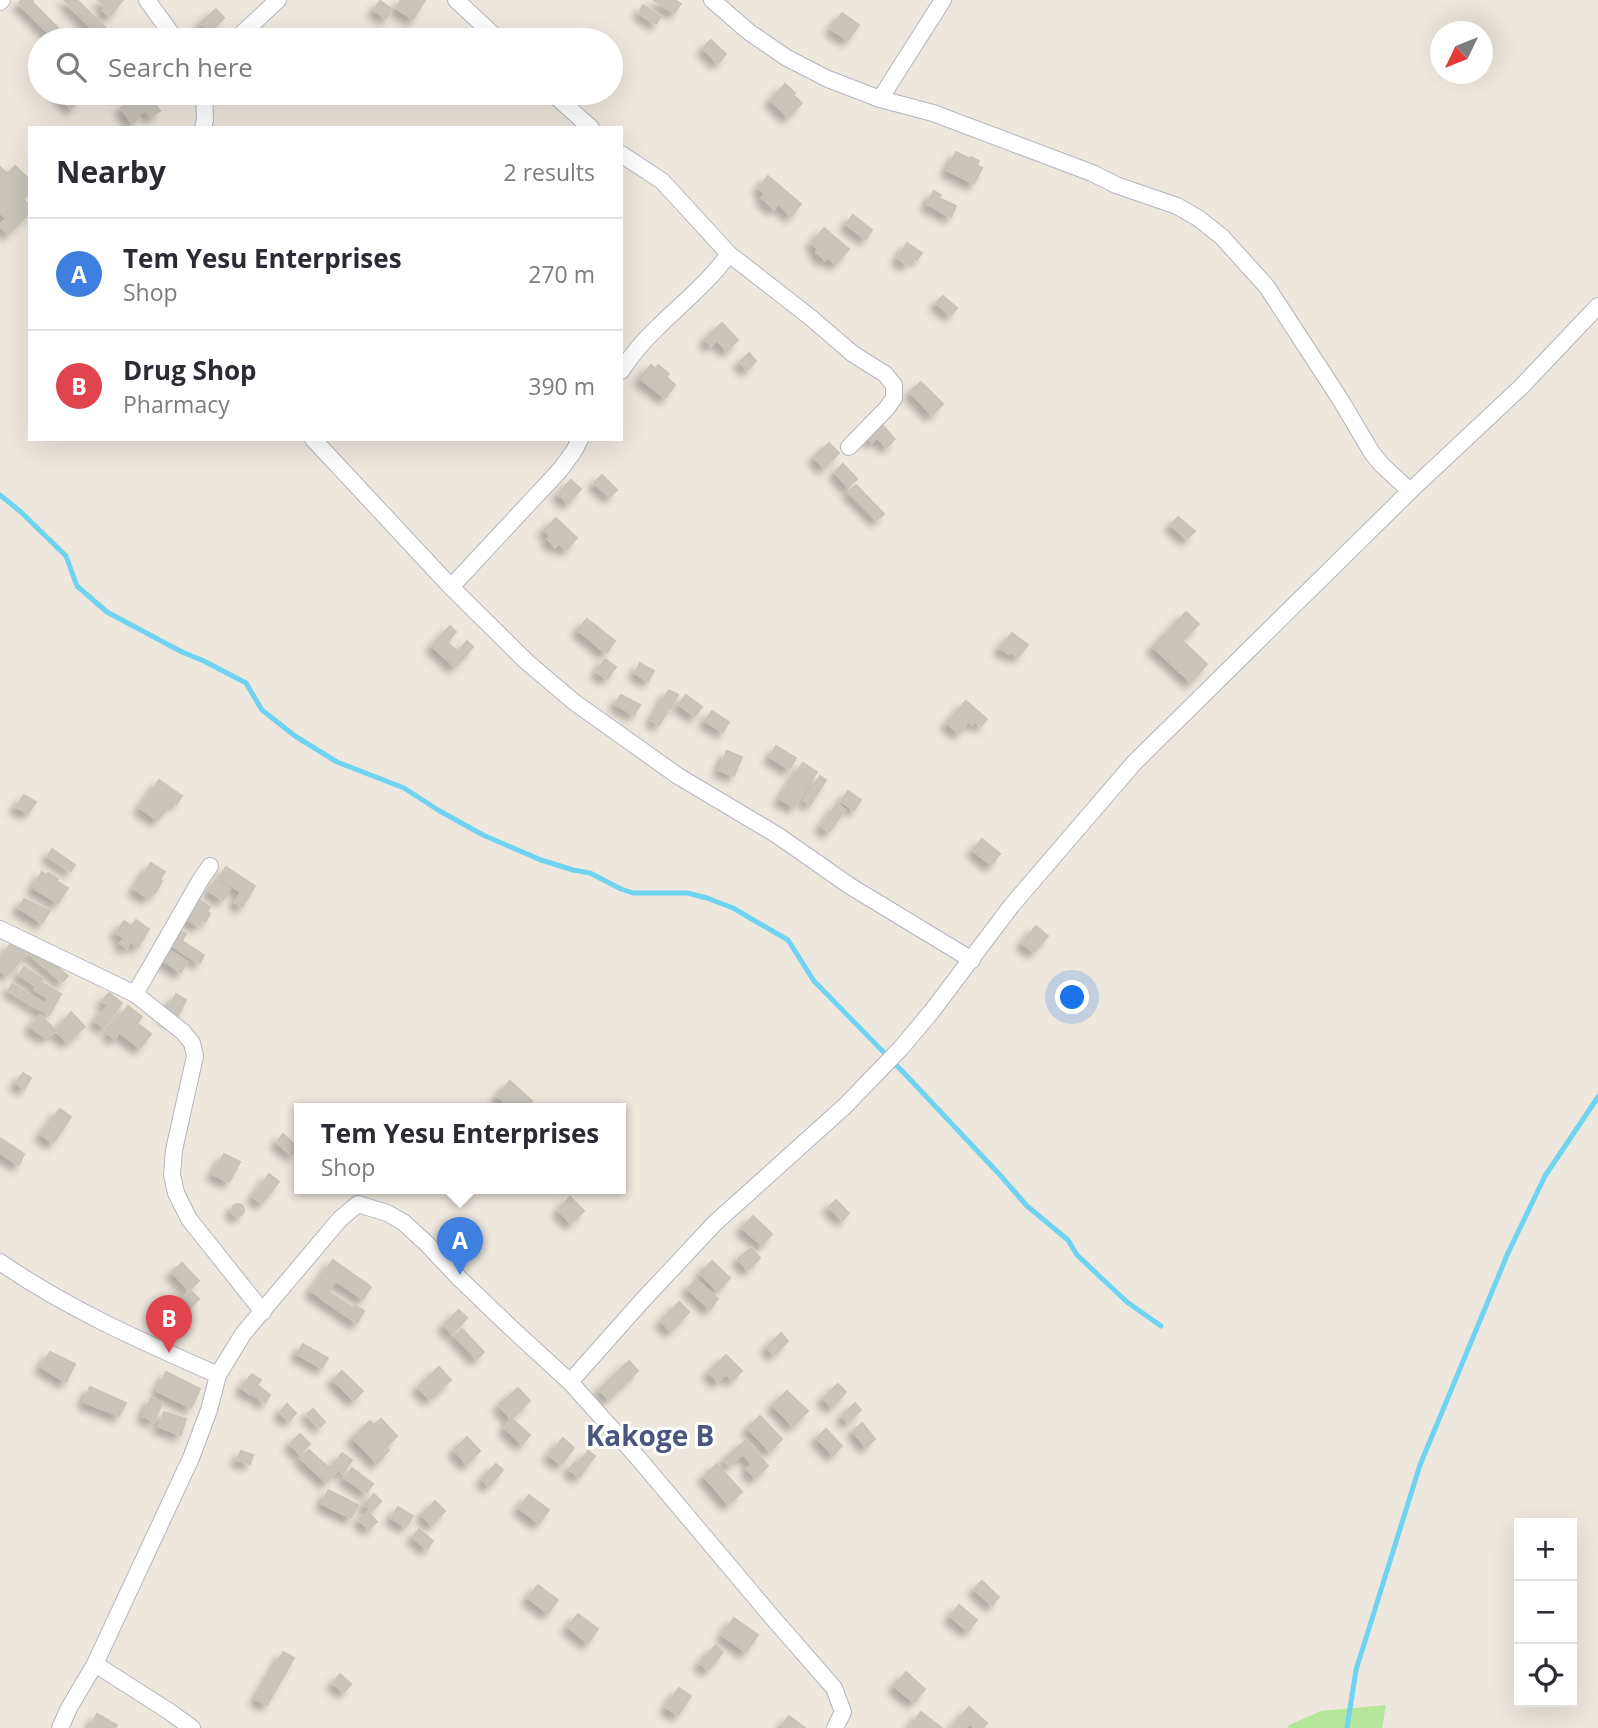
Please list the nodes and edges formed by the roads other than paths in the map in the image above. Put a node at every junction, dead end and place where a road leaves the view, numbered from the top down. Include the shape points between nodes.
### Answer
1 (147, 0) edge
2 (278, 0) edge
3 (456, 0) edge
4 (712, 0) edge
5 (943, 0) edge
6 (167, 28) edge
7 (248, 28) edge
8 (486, 28) edge
9 (880, 99) junction
10 (205, 105) edge
11 (565, 105) edge
12 (204, 126) edge
13 (589, 126) edge
14 (623, 154) edge
15 (729, 254) junction
16 (1598, 306) edge
17 (623, 369) edge
18 (315, 441) edge
19 (579, 441) edge
20 (849, 446) dead end
21 (1410, 491) junction
22 (452, 587) junction
23 (210, 866) dead end
24 (0, 929) edge
25 (972, 960) junction
26 (135, 994) junction
27 (0, 1262) edge
28 (263, 1312) junction
29 (218, 1375) junction
30 (570, 1382) junction
31 (95, 1664) junction
32 (60, 1728) edge
33 (192, 1728) edge
34 (835, 1728) edge

1 - 6 street
2 - 7 street
3 - 8 street
4 - 9 street via 787,58
5 - 9 street
9 - 21 street via 933,113 1198,218 1222,237 1267,287 1372,453
10 - 12 street
11 - 13 street
14 - 15 street via 662,181
15 - 17 street
15 - 20 street via 853,354 885,374 894,386 894,398 887,408
16 - 21 street via 1521,387
18 - 22 street
19 - 22 street via 560,470
21 - 25 street via 1134,763 1012,905
22 - 25 street via 574,702 678,776
23 - 26 street
24 - 26 street
25 - 30 street via 884,1066 715,1223
26 - 28 street via 183,1032 195,1056 174,1150 176,1193 189,1219
27 - 29 street via 107,1325
28 - 29 street
28 - 30 street via 340,1219 358,1205 371,1207 403,1222 426,1242
29 - 31 street via 191,1458
30 - 34 street via 834,1688 843,1712
31 - 32 street
31 - 33 street

